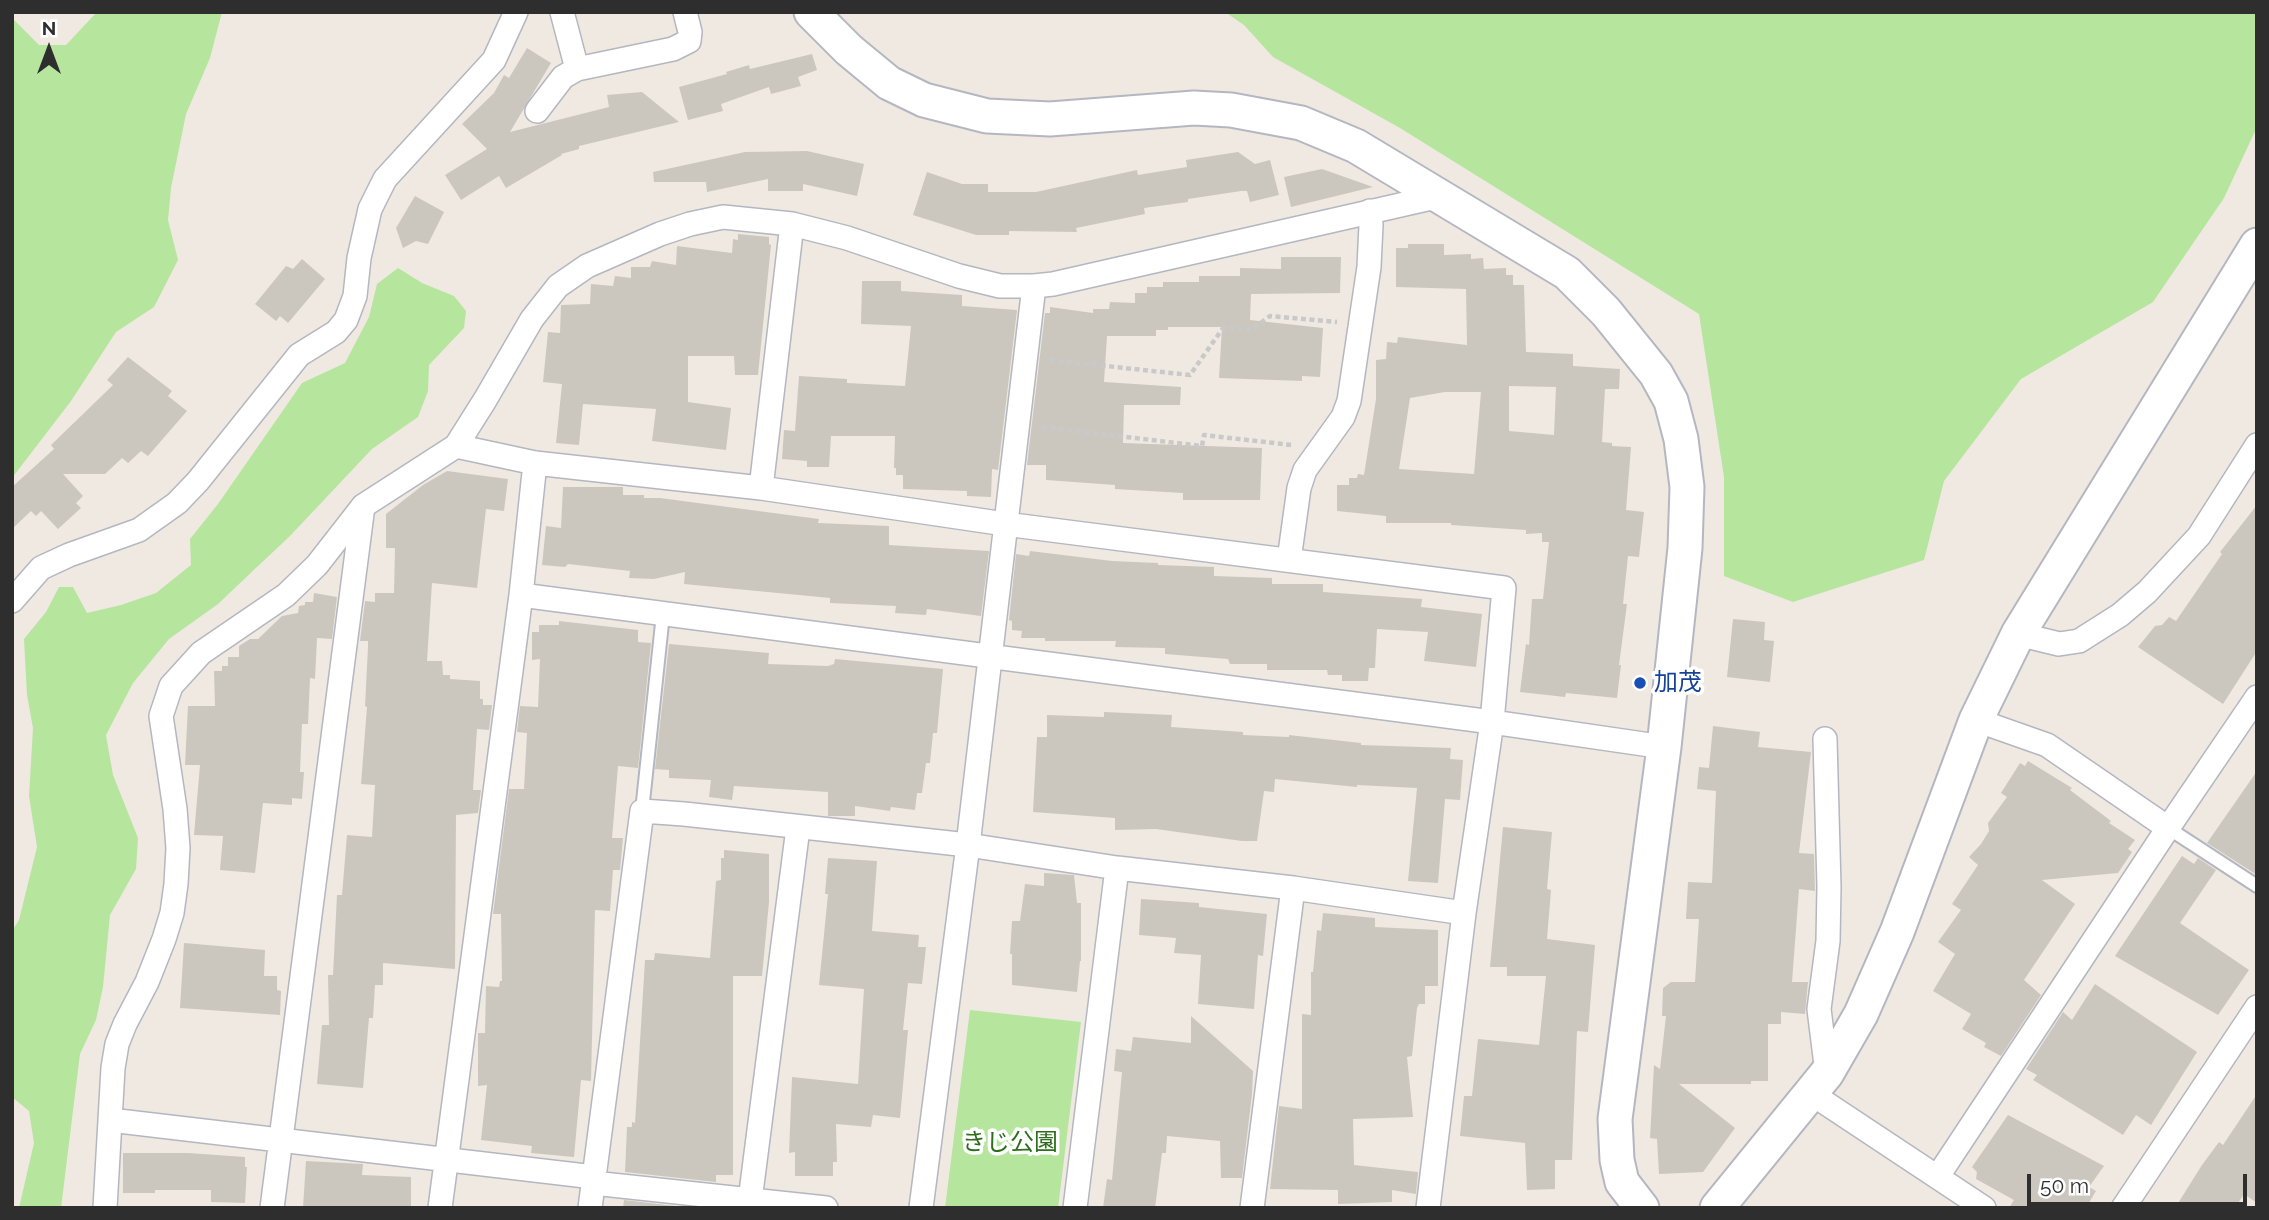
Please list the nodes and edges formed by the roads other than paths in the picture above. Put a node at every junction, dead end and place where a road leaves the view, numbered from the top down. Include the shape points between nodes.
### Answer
1 (516, 12) edge
2 (562, 12) edge
3 (685, 12) edge
4 (811, 12) edge
5 (577, 69) junction
6 (537, 111) dead end
7 (1440, 196) junction
8 (1370, 211) junction
9 (792, 224) junction
10 (2257, 245) edge
11 (1034, 286) junction
12 (2257, 445) edge
13 (456, 446) junction
14 (535, 463) junction
15 (761, 488) junction
16 (363, 506) junction
17 (1005, 524) junction
18 (1289, 560) junction
19 (520, 595) junction
20 (12, 601) edge
21 (663, 614) junction
22 (2018, 634) junction
23 (990, 656) junction
24 (2257, 697) edge
25 (1976, 720) junction
26 (1492, 722) junction
27 (1825, 739) dead end
28 (1664, 747) junction
29 (642, 811) junction
30 (798, 828) junction
31 (2168, 828) junction
32 (968, 845) junction
33 (1117, 868) junction
34 (2257, 886) edge
35 (1293, 888) junction
36 (1464, 913) junction
37 (2257, 1007) edge
38 (1820, 1083) junction
39 (110, 1119) junction
40 (281, 1139) junction
41 (446, 1159) junction
42 (1938, 1176) junction
43 (594, 1180) junction
44 (750, 1204) edge
45 (105, 1208) edge
46 (272, 1208) edge
47 (440, 1208) edge
48 (590, 1208) edge
49 (826, 1208) edge
50 (921, 1208) edge
51 (1075, 1208) edge
52 (1252, 1208) edge
53 (1428, 1208) edge
54 (1642, 1208) edge
55 (1717, 1208) edge
56 (1984, 1208) edge
57 (2123, 1208) edge

1 - 20 street via 494,60 385,179 370,209 355,296 336,332 299,355 177,503 139,530 41,568
2 - 5 street
3 - 5 street via 689,41
4 - 7 street via 889,83 924,100 987,116 1025,118 1194,108 1259,115 1301,123 1356,146
5 - 6 street via 563,77
7 - 8 street
7 - 28 street via 1567,273 1606,312 1656,374 1671,401 1687,487
8 - 11 street
8 - 18 street via 1371,242 1349,401 1298,488
9 - 11 street via 959,276 1000,286
9 - 13 street via 723,217 690,224 578,272 558,286 532,319
9 - 15 street
10 - 22 street
11 - 17 street
12 - 22 street via 2199,536 2120,615 2079,640 2059,644
13 - 14 street
13 - 16 street
14 - 15 street
14 - 19 street
15 - 17 street
16 - 39 street via 317,565 286,595 201,653 171,686 165,700 161,727 175,809 176,884 164,939 117,1044
16 - 40 street
17 - 18 street
17 - 23 street
18 - 26 street via 1504,588
19 - 21 street
19 - 41 street
21 - 23 street
21 - 29 lane
22 - 25 street
23 - 26 street
23 - 32 street
24 - 31 street
25 - 31 street via 2046,746
25 - 38 street via 1887,955 1861,1014
26 - 28 street
26 - 36 street
27 - 38 street via 1829,887 1819,1009
28 - 54 street via 1615,1119 1622,1182
29 - 30 street
29 - 43 street
30 - 32 street
30 - 44 street
31 - 34 lane
31 - 42 street
32 - 33 street
32 - 50 street
33 - 35 street
33 - 51 street
35 - 36 street
35 - 52 street
36 - 53 street
37 - 57 street
38 - 42 street
38 - 55 street
39 - 40 street
39 - 45 street
40 - 41 street
40 - 46 street
41 - 43 street
41 - 47 street
42 - 56 street
43 - 44 street
43 - 48 street
44 - 49 street

